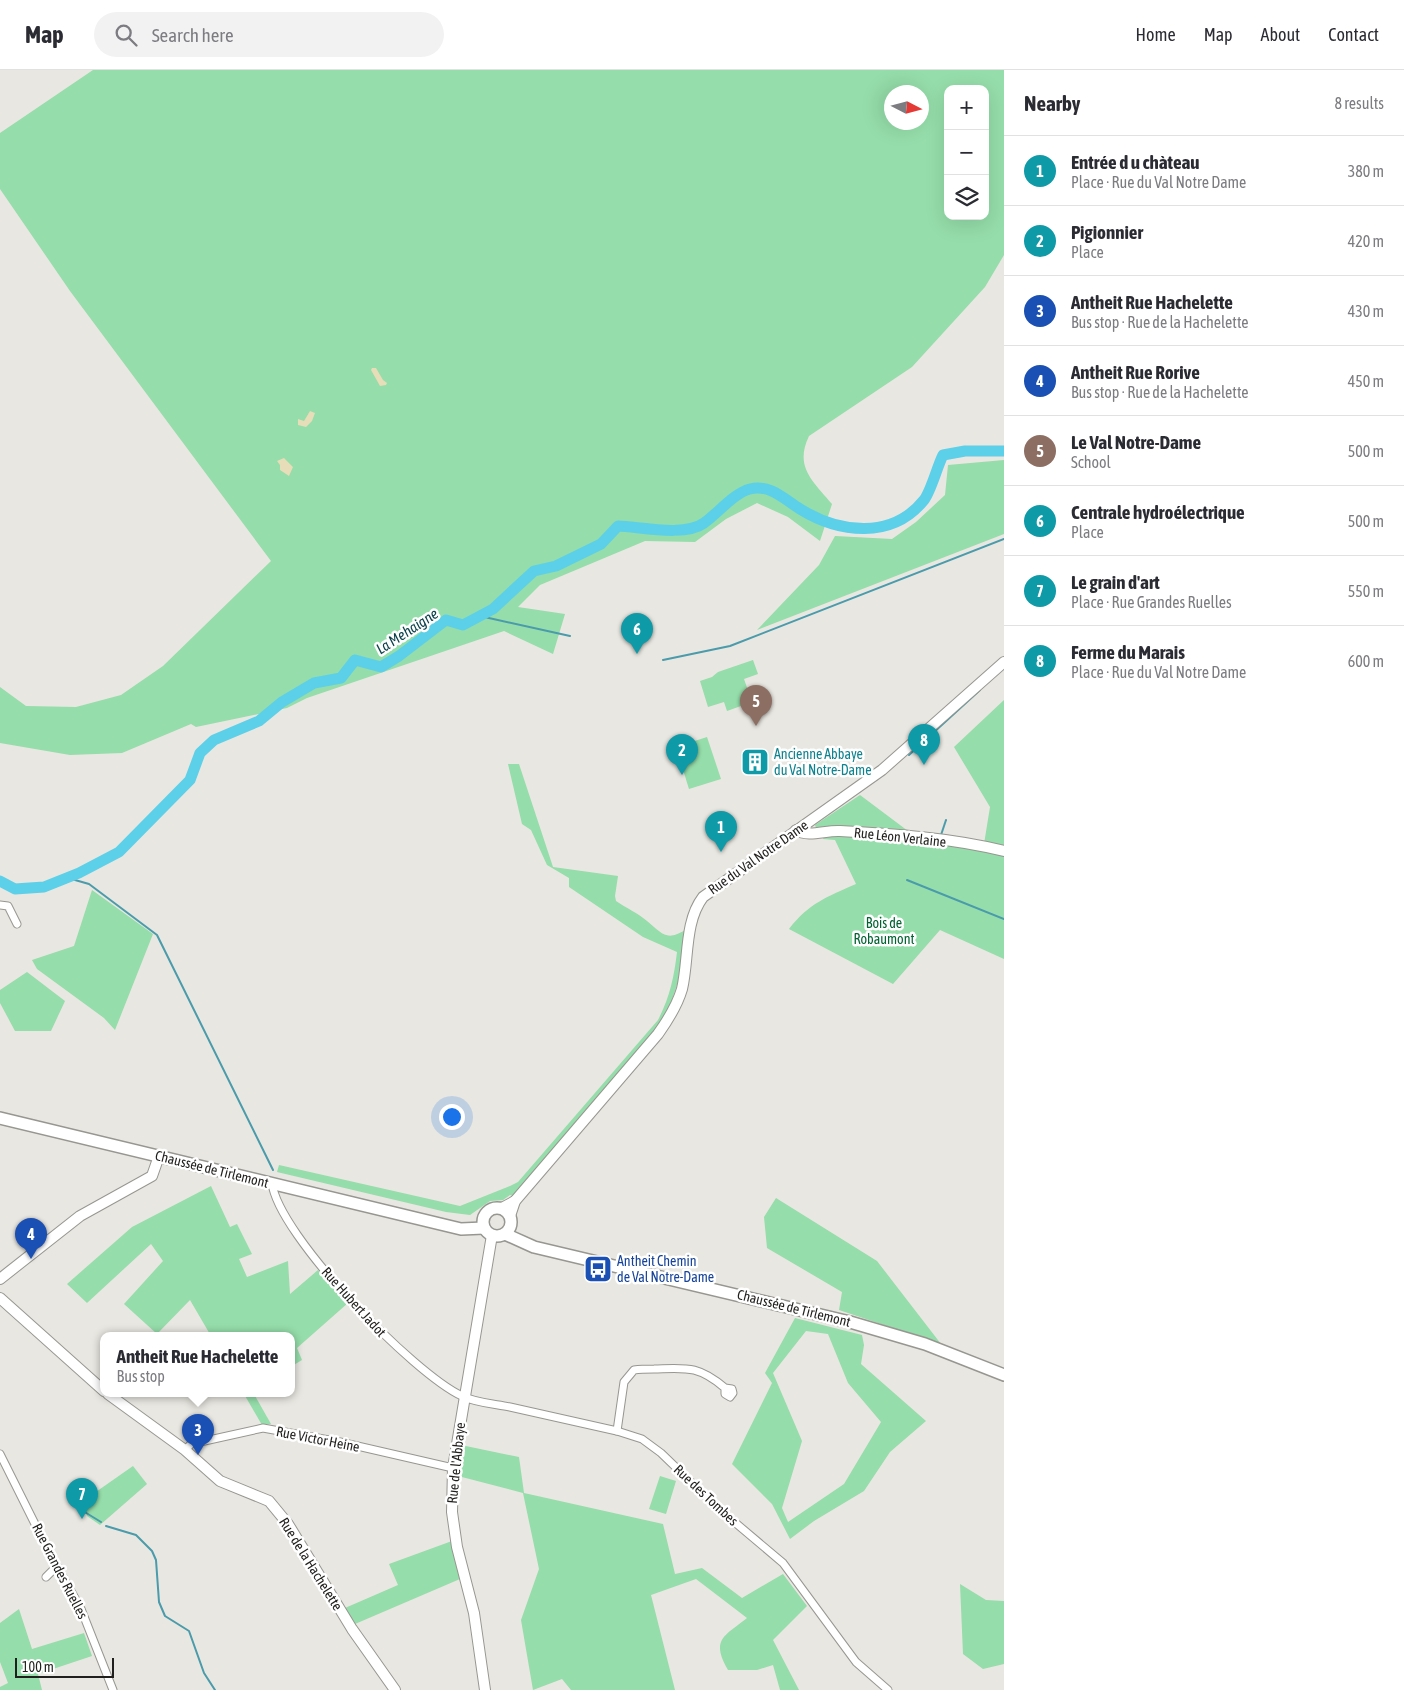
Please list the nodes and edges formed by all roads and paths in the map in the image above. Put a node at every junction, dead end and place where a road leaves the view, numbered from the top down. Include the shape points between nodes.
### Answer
1 (1004, 662) edge
2 (796, 830) junction
3 (1004, 851) edge
4 (0, 905) edge
5 (18, 924) dead end
6 (0, 1118) edge
7 (159, 1156) junction
8 (272, 1183) junction
9 (508, 1216) junction
10 (486, 1227) junction
11 (505, 1234) junction
12 (550, 1250) junction
13 (0, 1279) edge
14 (0, 1298) edge
15 (1004, 1375) edge
16 (100, 1387) edge
17 (724, 1388) dead end
18 (112, 1397) edge
19 (464, 1397) junction
20 (618, 1431) junction
21 (185, 1450) junction
22 (0, 1454) edge
23 (453, 1468) junction
24 (57, 1566) junction
25 (46, 1577) dead end
26 (113, 1690) edge
27 (395, 1690) edge
28 (485, 1690) edge
29 (888, 1690) edge

1 - 2 street, Rue du Val Notre Dame via 882,770
2 - 3 street, Rue Léon Verlaine via 802,834 838,831 915,838
2 - 9 street, Rue du Val Notre Dame via 703,897 694,916 680,994 669,1018 515,1201
4 - 5 street via 8,906
6 - 7 main road, Chaussée de Tirlemont
7 - 8 main road, Chaussée de Tirlemont
7 - 13 street via 152,1176 80,1216
8 - 10 main road, Chaussée de Tirlemont via 424,1220
8 - 19 street, Rue Hubert Jadot via 273,1195 299,1240 326,1272 391,1342 435,1380
9 - 10 main road, Chaussée de Tirlemont via 490,1209
9 - 11 main road
9 - 12 main road, Chaussée de Tirlemont
10 - 11 main road, Chaussée de Tirlemont
10 - 19 street, Rue de l'Abbaye
11 - 12 main road, Chaussée de Tirlemont via 534,1247
12 - 15 main road, Chaussée de Tirlemont via 850,1322 925,1344
14 - 16 street
17 - 20 street via 714,1378 690,1368 634,1370 624,1382
18 - 21 street, Rue de la Hachelette
19 - 20 street, Rue des Tombes
19 - 23 street, Rue de l'Abbaye
20 - 29 street, Rue des Tombes via 642,1439 662,1453 719,1509 783,1562 856,1662
21 - 23 street, Rue Victor Heine via 191,1444 263,1428
21 - 27 street, Rue de la Hachelette via 220,1481 269,1501 288,1524 352,1630
22 - 24 street, Rue Grandes Ruelles
23 - 28 street, Rue de l'Abbaye via 452,1512 457,1547 474,1613
24 - 25 street
24 - 26 street, Rue Grandes Ruelles via 81,1610

